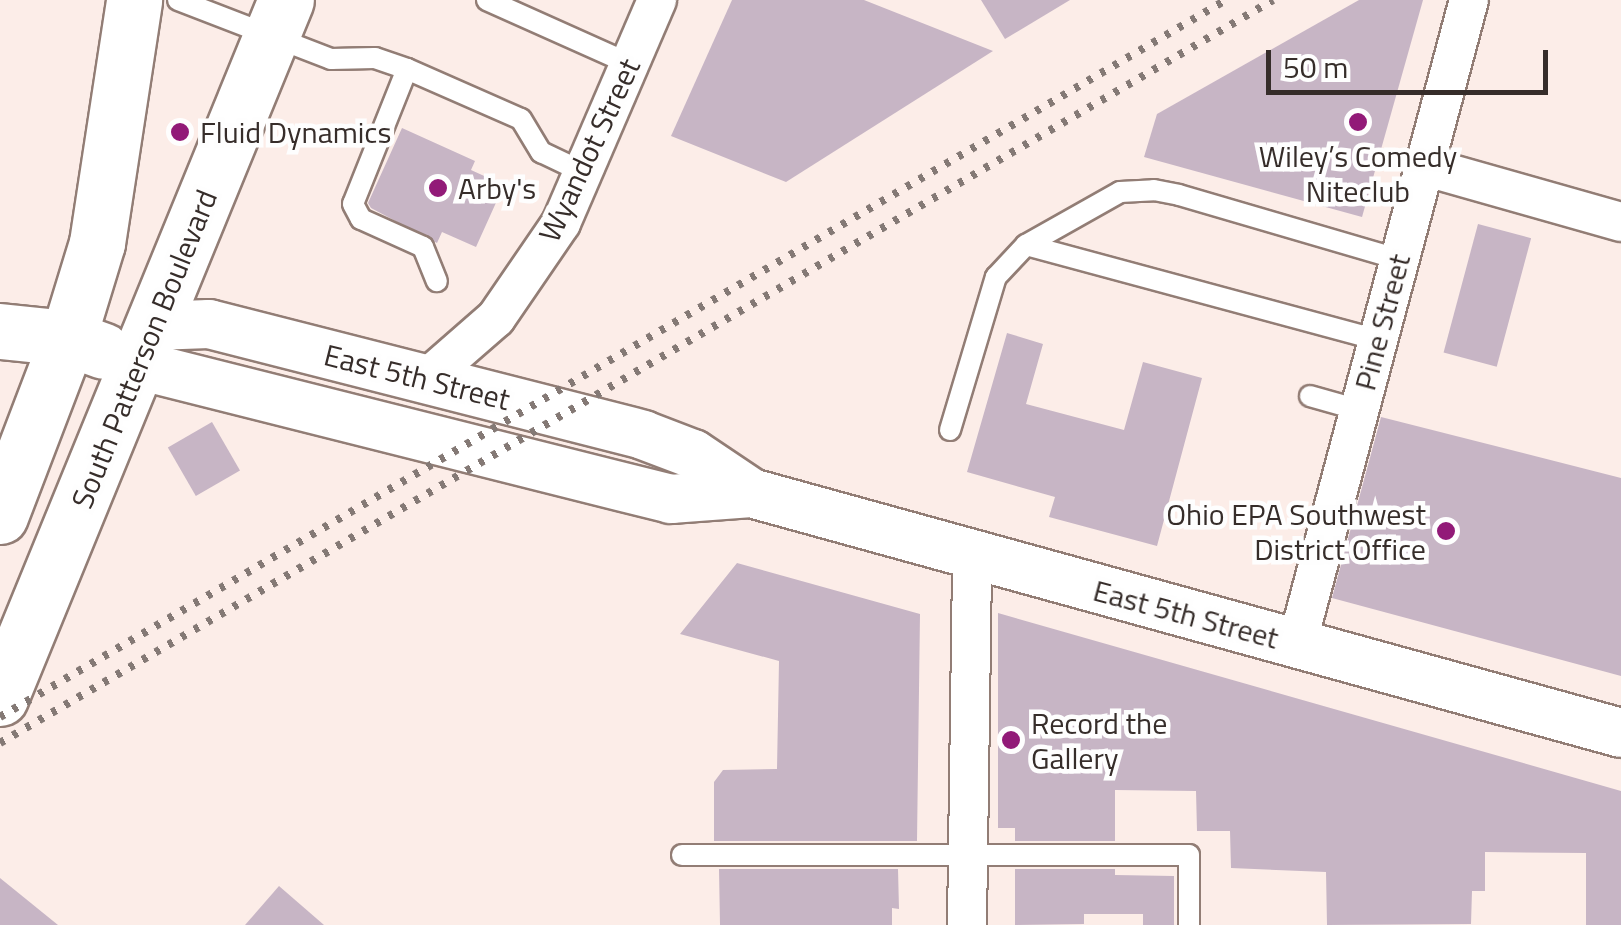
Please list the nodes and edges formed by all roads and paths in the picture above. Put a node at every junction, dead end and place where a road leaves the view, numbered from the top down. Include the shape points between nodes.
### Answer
1 (134, 0) edge
2 (178, 0) edge
3 (488, 0) edge
4 (657, 0) edge
5 (1469, 0) edge
6 (279, 19) edge
7 (630, 64) junction
8 (407, 68) junction
9 (1422, 166) junction
10 (583, 172) junction
11 (1621, 222) edge
12 (1026, 245) junction
13 (1398, 259) junction
14 (437, 280) dead end
15 (0, 331) edge
16 (68, 338) junction
17 (1377, 340) junction
18 (146, 345) junction
19 (426, 379) junction
20 (1310, 396) dead end
21 (1359, 410) junction
22 (950, 430) dead end
23 (750, 493) junction
24 (0, 516) edge
25 (972, 556) junction
26 (1297, 644) junction
27 (0, 698) edge
28 (1621, 733) edge
29 (968, 853) junction
30 (682, 855) dead end
31 (967, 925) edge
32 (1189, 925) edge

1 - 16 main road via 97,243
2 - 6 lane
3 - 7 lane
4 - 7 street, Wyandot Street
5 - 9 street, Pine Street
6 - 8 lane via 330,60 375,58
6 - 18 main road, South Patterson Boulevard
7 - 10 street, Wyandot Street
8 - 10 lane via 521,119 541,152
8 - 14 lane via 353,204 361,220 422,247
9 - 11 street
9 - 13 street, Pine Street
10 - 19 street, Wyandot Street via 560,223 496,318
12 - 13 lane via 1120,192 1154,190
12 - 17 lane
12 - 22 lane via 996,276
13 - 17 street, Pine Street
15 - 16 main road, East 5th Street
16 - 18 main road, East 5th Street
16 - 24 main road
17 - 21 street, Pine Street
18 - 19 street, East 5th Street via 209,324
18 - 23 street, East 5th Street via 671,499
18 - 27 main road, South Patterson Boulevard
19 - 23 street, East 5th Street via 643,435 693,454
20 - 21 lane
21 - 26 street, Pine Street
23 - 25 street, East 5th Street
25 - 26 street, East 5th Street
25 - 29 street
26 - 28 street, East 5th Street
29 - 30 lane
29 - 31 street
29 - 32 lane via 1189,855

